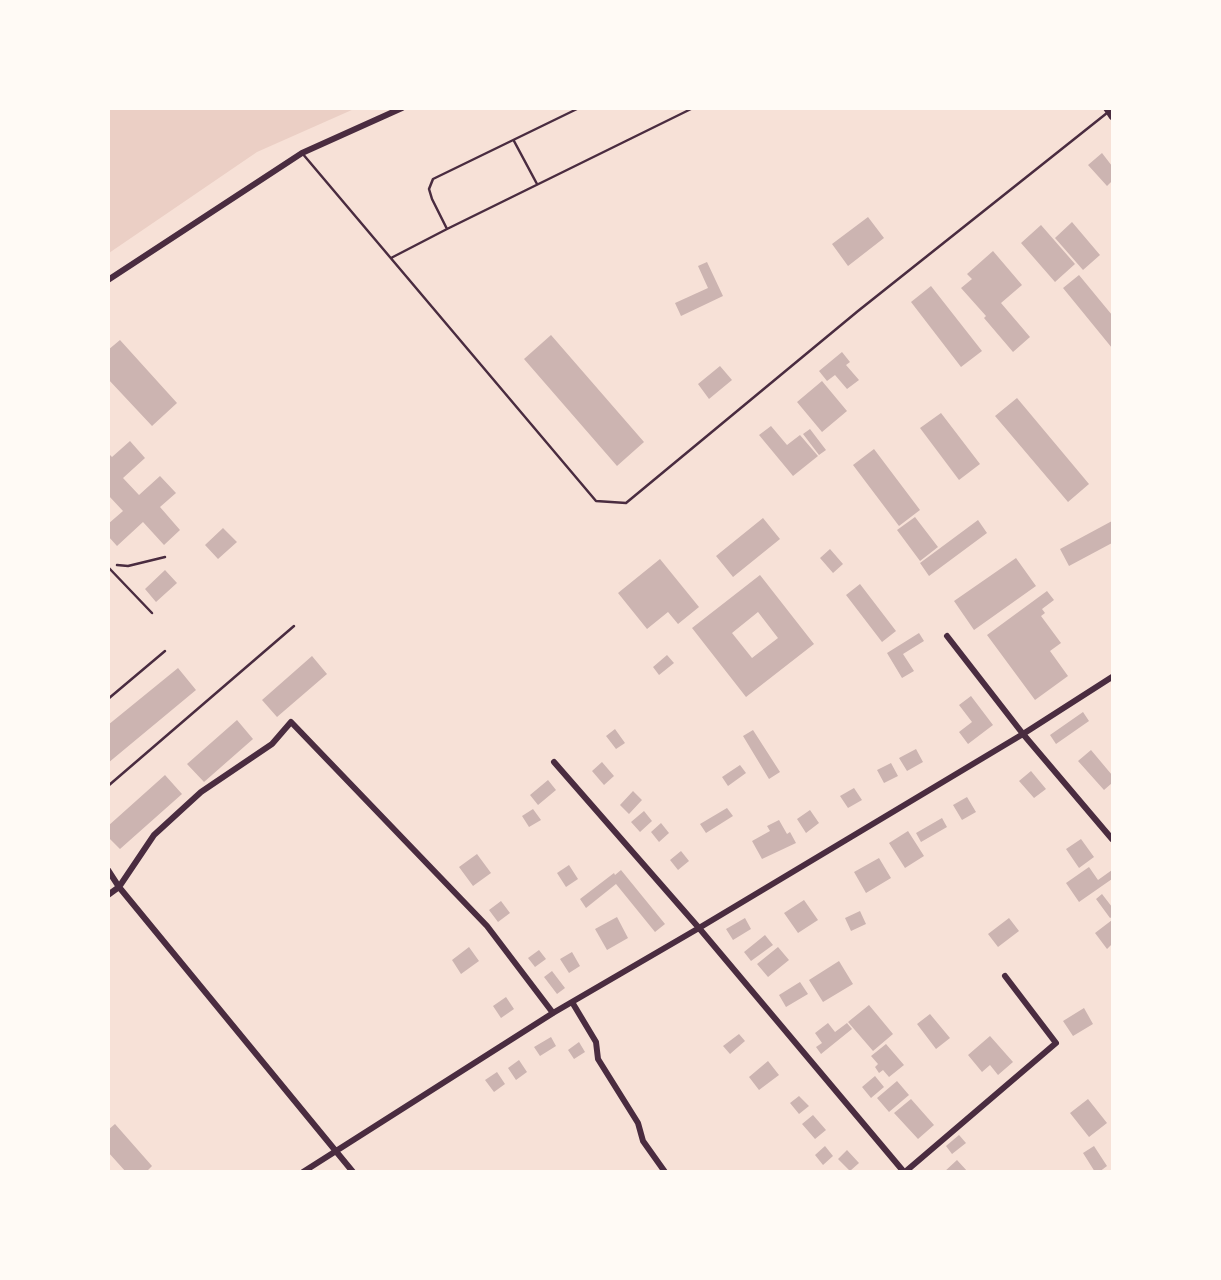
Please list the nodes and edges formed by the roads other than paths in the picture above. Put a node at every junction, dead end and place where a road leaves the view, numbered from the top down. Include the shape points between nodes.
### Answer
1 (402, 108) edge
2 (579, 108) edge
3 (693, 108) edge
4 (1110, 112) edge
5 (514, 141) junction
6 (302, 153) junction
7 (537, 185) junction
8 (447, 229) junction
9 (391, 258) junction
10 (108, 280) edge
11 (108, 565) edge
12 (152, 613) dead end
13 (947, 636) dead end
14 (165, 651) dead end
15 (1112, 677) edge
16 (108, 699) edge
17 (1023, 734) junction
18 (554, 762) dead end
19 (1112, 839) edge
20 (108, 870) edge
21 (119, 887) junction
22 (108, 895) edge
23 (699, 928) junction
24 (1005, 976) dead end
25 (572, 1002) junction
26 (553, 1013) junction
27 (336, 1151) junction
28 (303, 1171) edge
29 (353, 1171) edge
30 (665, 1171) edge
31 (904, 1171) edge

1 - 6 street
2 - 5 lane
3 - 7 lane
4 - 9 lane via 858,311 626,503 596,501
5 - 7 lane
5 - 8 lane via 433,179 429,189
6 - 9 lane
6 - 10 street
7 - 8 lane
8 - 9 lane
11 - 12 lane
13 - 17 street
14 - 16 lane
15 - 17 street
17 - 19 street
17 - 23 street
18 - 23 street
20 - 21 street
21 - 22 street
21 - 26 street via 154,835 201,792 272,744 292,722 487,926
21 - 27 street
23 - 25 street
23 - 31 street
24 - 31 street via 1056,1043
25 - 26 street
25 - 30 street via 596,1042 598,1059 638,1123 643,1141
26 - 27 street
27 - 28 street
27 - 29 street

